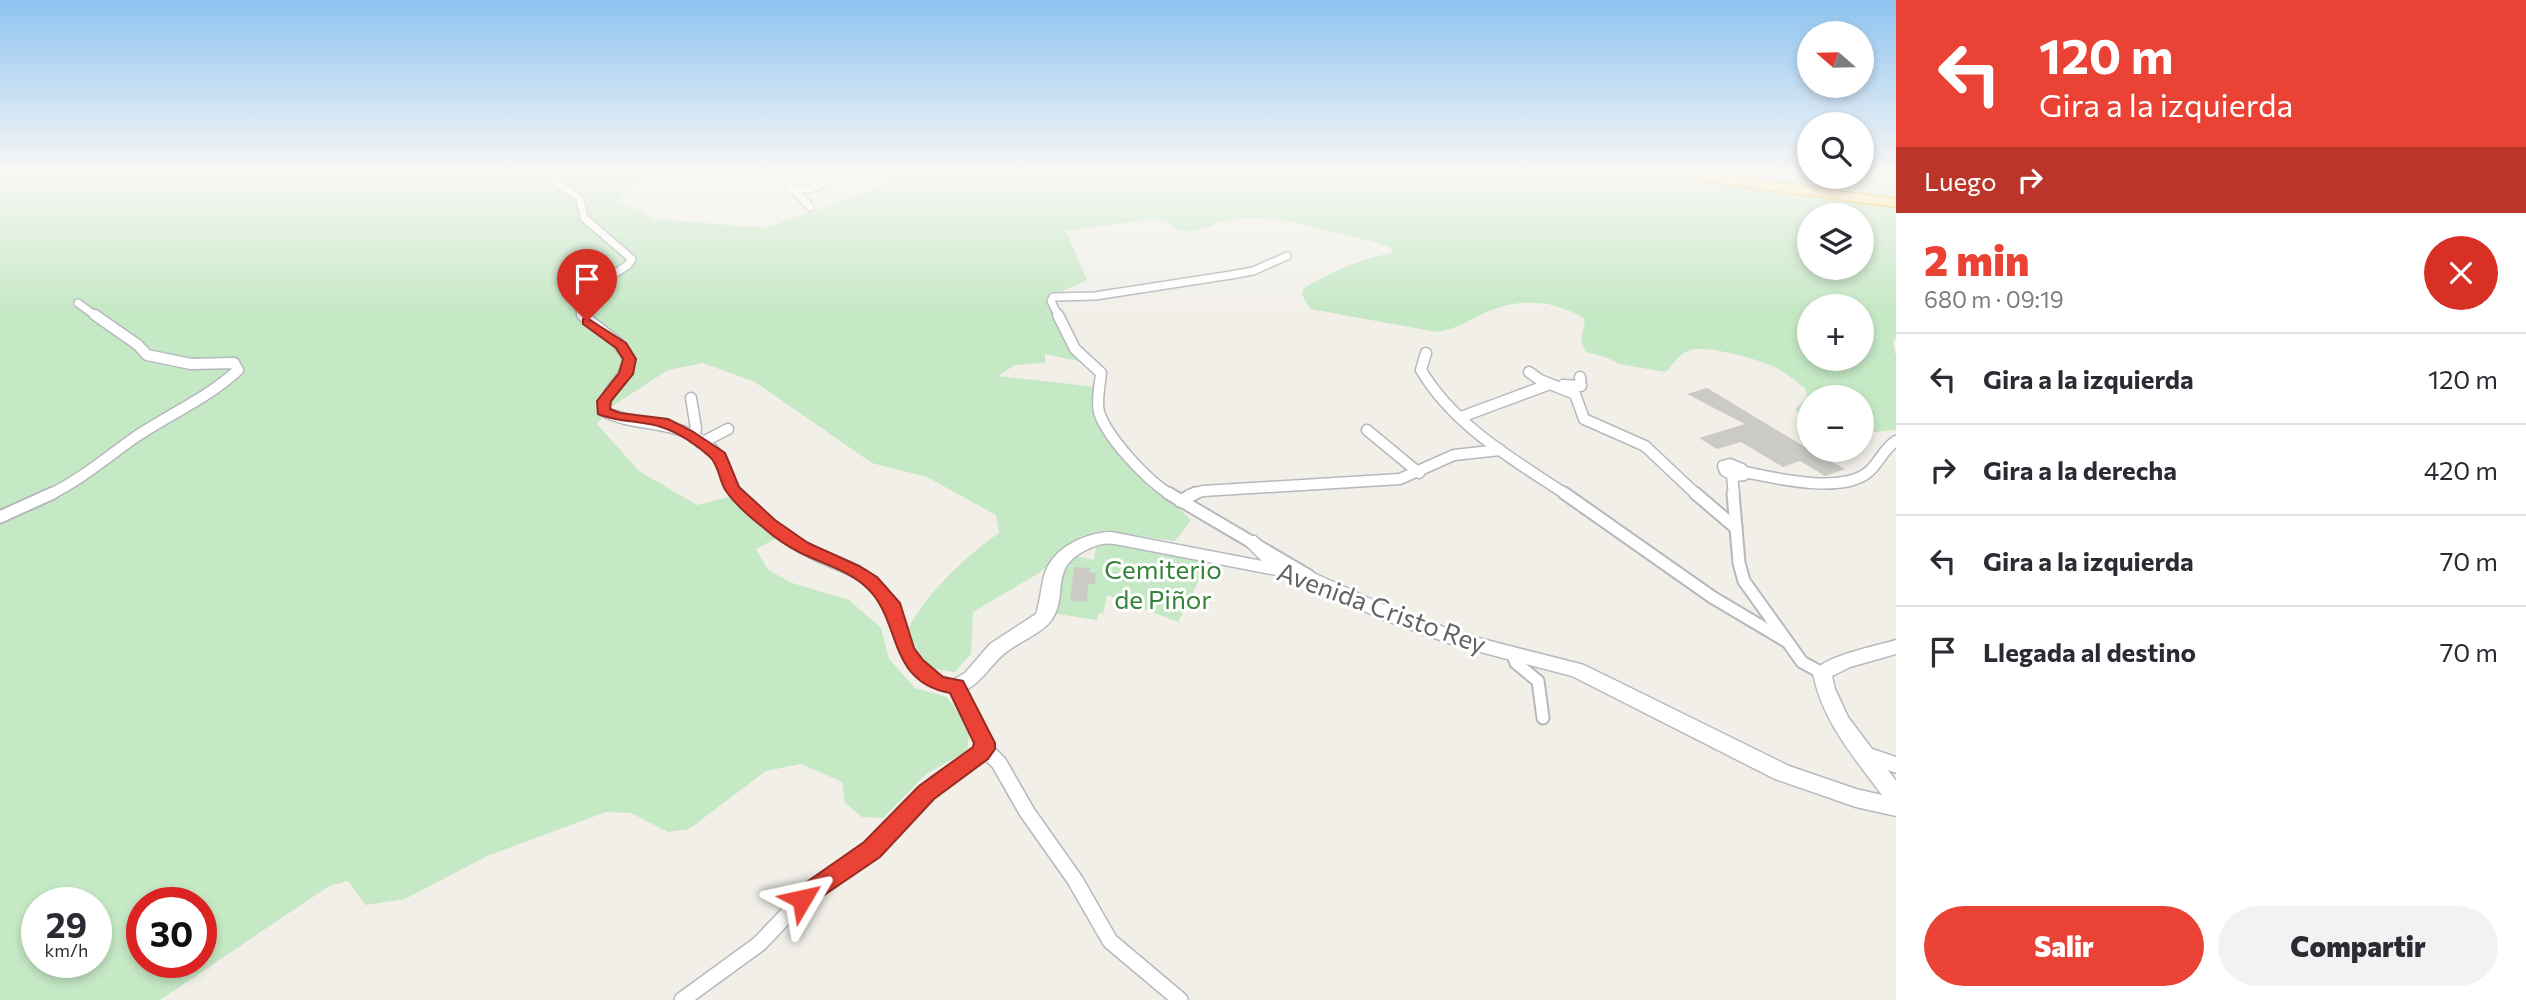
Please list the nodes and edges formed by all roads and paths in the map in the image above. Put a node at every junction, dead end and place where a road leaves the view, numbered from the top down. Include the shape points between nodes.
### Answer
1 (587, 221) edge
2 (1287, 256) dead end
3 (78, 303) dead end
4 (1426, 353) dead end
5 (1530, 372) dead end
6 (1580, 377) dead end
7 (1553, 385) junction
8 (691, 398) dead end
9 (1461, 417) junction
10 (728, 429) dead end
11 (1367, 430) dead end
12 (698, 441) junction
13 (1896, 441) edge
14 (1501, 450) junction
15 (1419, 473) junction
16 (1180, 501) junction
17 (0, 517) edge
18 (1736, 528) junction
19 (1249, 540) junction
20 (1272, 567) junction
21 (1311, 578) junction
22 (1786, 640) junction
23 (1896, 647) edge
24 (1512, 653) junction
25 (1822, 673) junction
26 (956, 687) junction
27 (1543, 718) dead end
28 (985, 749) junction
29 (1865, 754) junction
30 (1896, 765) edge
31 (1896, 797) edge
32 (1896, 807) edge
33 (682, 1000) edge
34 (1180, 1000) edge

1 - 12 street via 632,259 577,303 582,316 622,345 629,359 626,374 604,401 603,411 662,422
2 - 16 street via 1237,274 1051,299 1075,349 1101,373 1098,408 1107,428 1160,488
3 - 17 street via 146,355 191,363 234,363 238,370 94,469
4 - 9 street via 1423,376
5 - 7 street
6 - 7 street via 1580,386
7 - 9 street
7 - 18 street via 1577,397 1581,418 1645,446
8 - 12 street
9 - 14 street
10 - 12 street
11 - 15 street
12 - 26 street via 719,457 732,489 769,524 880,589 891,603 905,650 916,665 938,683
13 - 18 street via 1866,474 1847,481 1738,474
14 - 15 street via 1441,459
14 - 22 street via 1714,601
15 - 16 street via 1396,480 1203,491
16 - 19 street
18 - 22 street via 1744,581
19 - 20 street via 1270,559
19 - 21 street
20 - 21 street, Avenida Cristo Rey
20 - 26 street, Avenida Cristo Rey via 1115,538 1096,539 1057,561 1046,612 1038,624 997,649 972,678
21 - 24 street, Avenida Cristo Rey via 1387,614
22 - 25 street via 1802,662
23 - 25 street
24 - 27 street via 1516,664 1538,681
24 - 32 street, Avenida Cristo Rey via 1593,676 1795,778
25 - 29 street via 1827,697
26 - 28 street
28 - 33 street via 926,792 872,849 802,899 759,944
28 - 34 street via 999,763 1110,941
29 - 30 street
29 - 31 street

